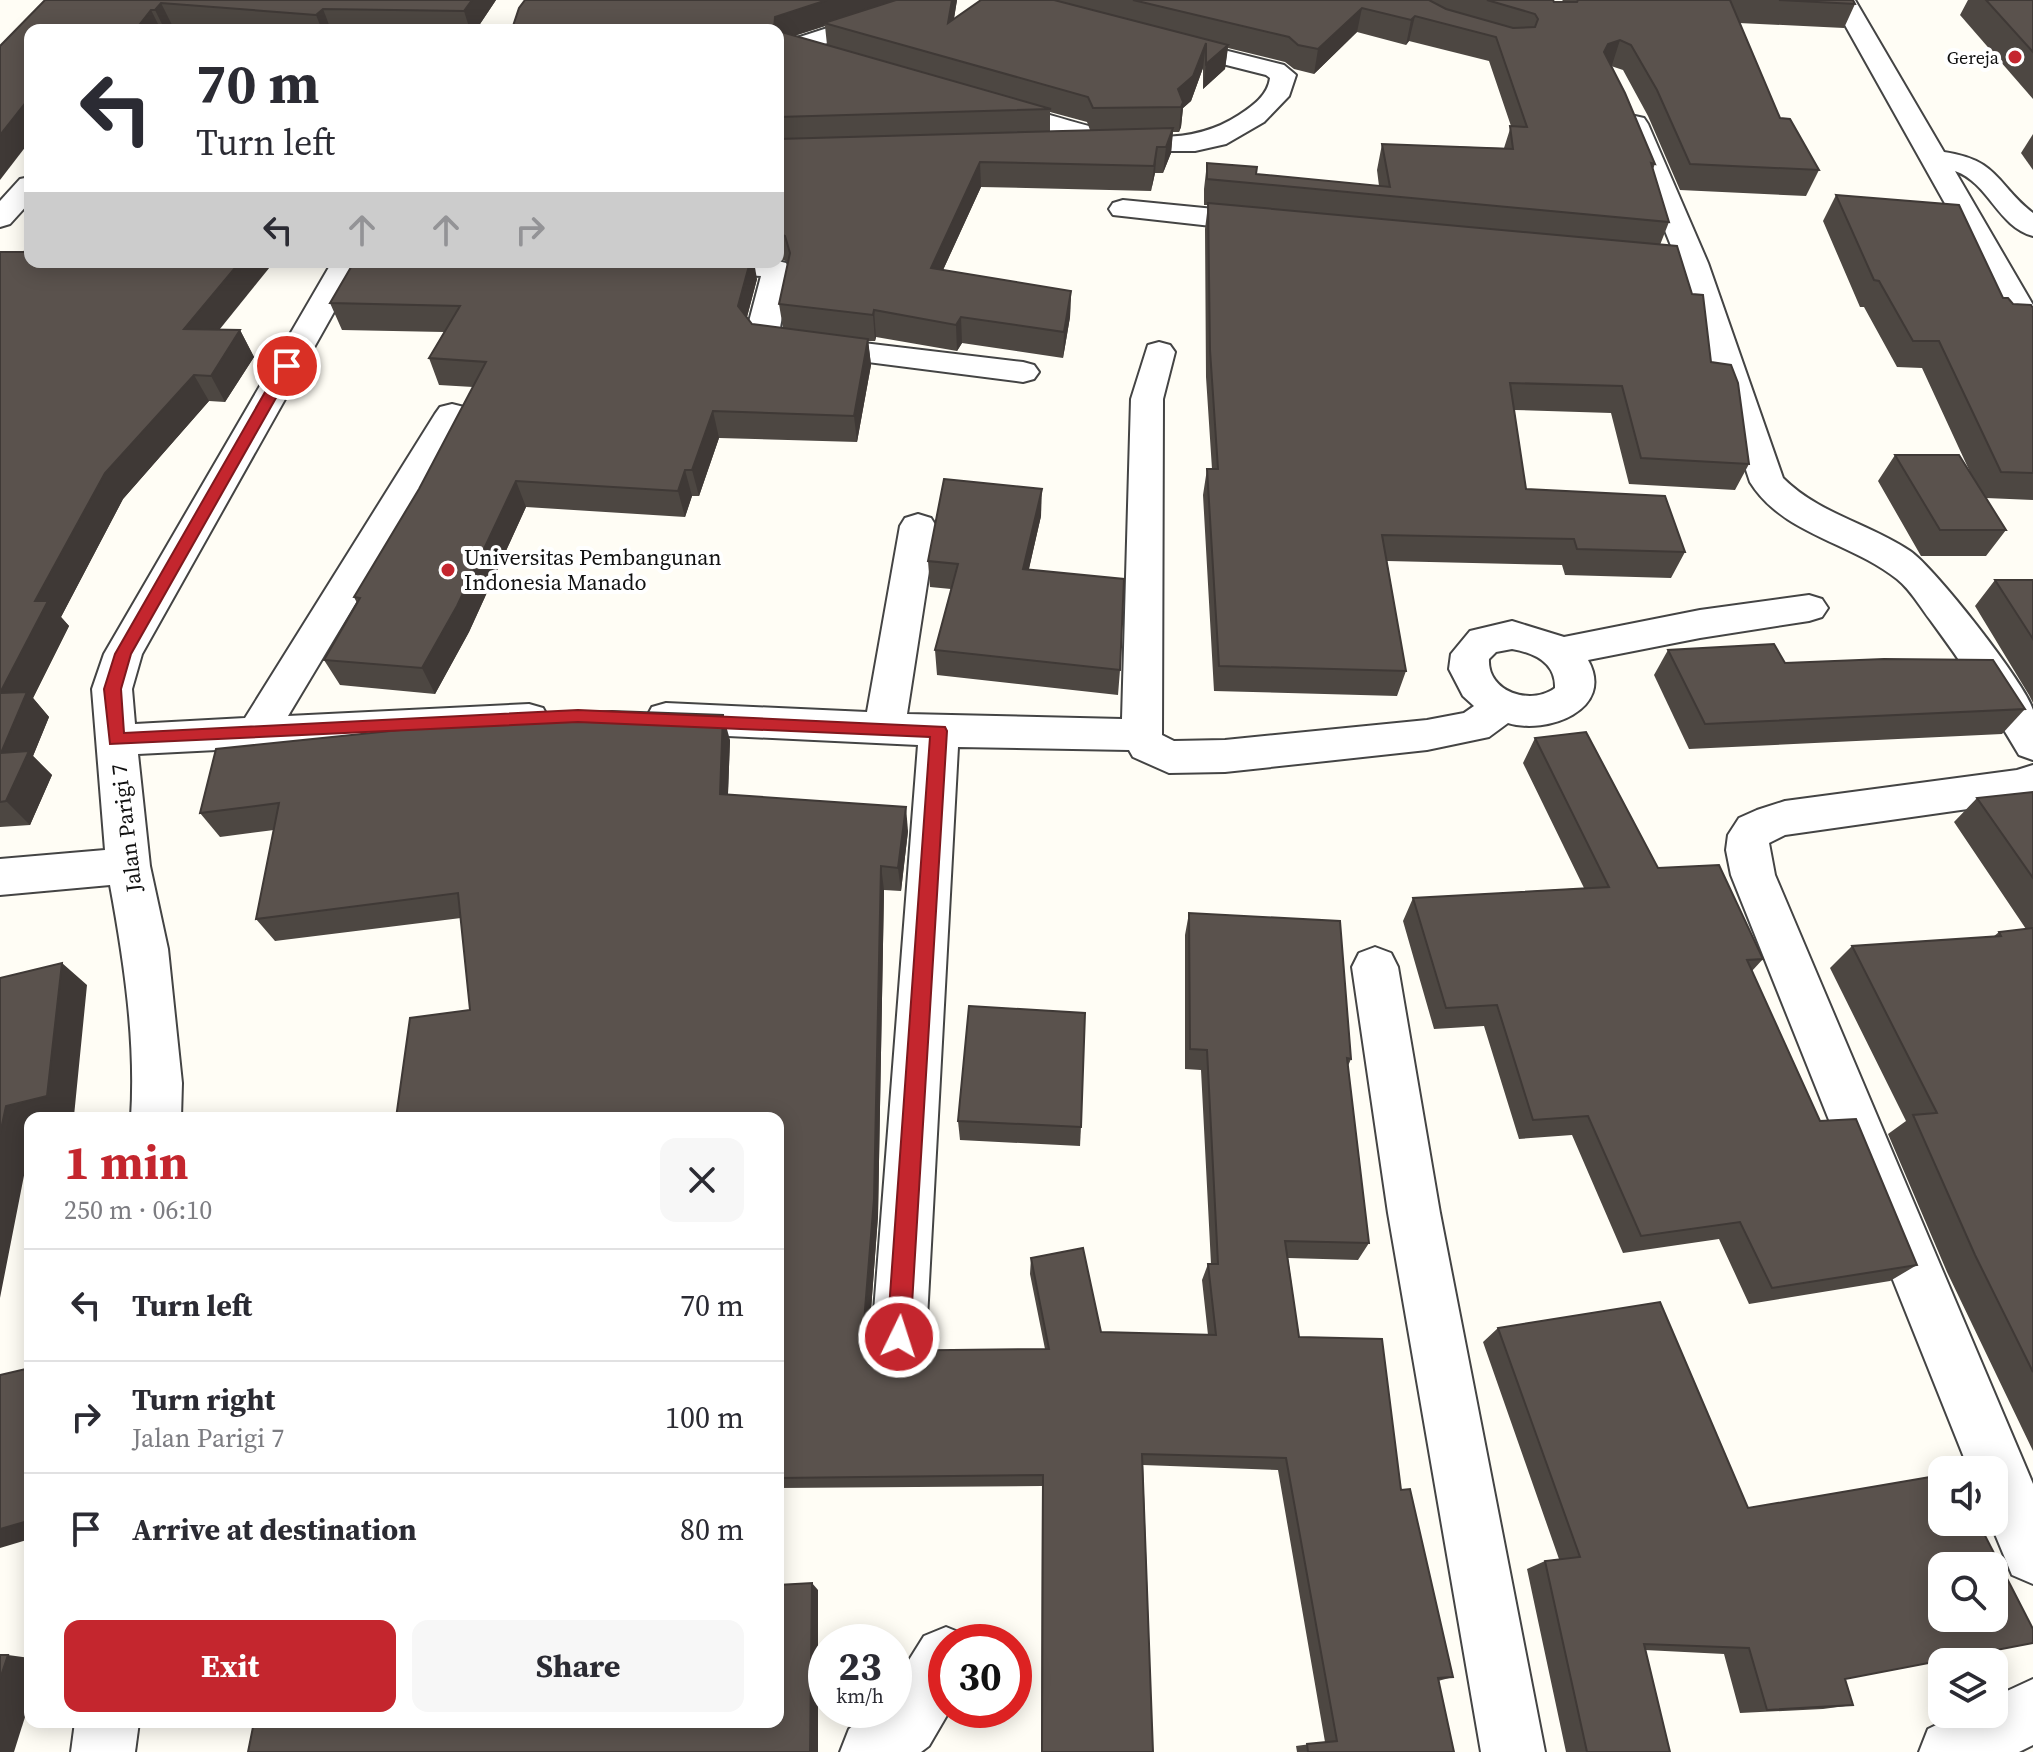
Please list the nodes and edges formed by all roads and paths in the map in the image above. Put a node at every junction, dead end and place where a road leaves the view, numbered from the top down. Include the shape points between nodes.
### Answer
1 (938, 0) edge
2 (1843, 0) edge
3 (1137, 35) edge
4 (784, 50) edge
5 (835, 61) edge
6 (1618, 90) edge
7 (969, 100) edge
8 (1118, 143) junction
9 (1039, 145) edge
10 (1932, 159) junction
11 (24, 192) edge
12 (1123, 209) dead end
13 (0, 218) edge
14 (1296, 226) edge
15 (2033, 227) edge
16 (344, 268) edge
17 (768, 268) edge
18 (2033, 332) edge
19 (1159, 352) dead end
20 (1023, 372) dead end
21 (452, 414) dead end
22 (918, 526) dead end
23 (1809, 608) dead end
24 (1559, 652) junction
25 (1503, 706) junction
26 (563, 717) edge
27 (634, 717) edge
28 (884, 729) junction
29 (259, 730) junction
30 (939, 731) junction
31 (1142, 735) junction
32 (116, 740) junction
33 (2033, 744) edge
34 (2033, 781) edge
35 (128, 866) junction
36 (0, 877) edge
37 (1375, 967) dead end
38 (156, 1112) edge
39 (899, 1337) dead end
40 (2033, 1554) edge
41 (928, 1687) edge
42 (2033, 1711) edge
43 (106, 1728) edge
44 (103, 1752) edge
45 (872, 1752) edge
46 (1513, 1752) edge
47 (1951, 1752) edge

1 - 4 street
2 - 10 street
3 - 8 street via 1275,70 1284,82 1267,107 1206,141
4 - 5 street
6 - 33 street via 1679,262 1767,482 1794,508 1884,551 1914,573 1983,661
7 - 8 street
8 - 9 street
10 - 15 street via 1975,167
10 - 18 street
11 - 13 street
12 - 14 street
16 - 32 street, Jalan Parigi 7 via 123,654 112,689
17 - 20 street via 775,269 776,282 762,333 770,341
19 - 31 street via 1147,399
21 - 29 street
22 - 28 street
23 - 24 street
24 - 25 street via 1575,679 1572,696 1543,712
24 - 25 street via 1512,635 1488,638 1472,649 1468,675 1481,693
25 - 31 street via 1475,726 1454,732 1225,756 1169,757 1151,749
26 - 29 street
27 - 28 street
28 - 30 street
29 - 32 street
30 - 31 street
30 - 39 street
32 - 35 street, Jalan Parigi 7
34 - 40 street via 1785,818 1754,827 1747,850 1862,1145
35 - 36 street
35 - 38 street, Jalan Parigi 7 via 145,949
37 - 46 street via 1414,1213
41 - 45 street via 906,1723
42 - 47 street
43 - 44 street

